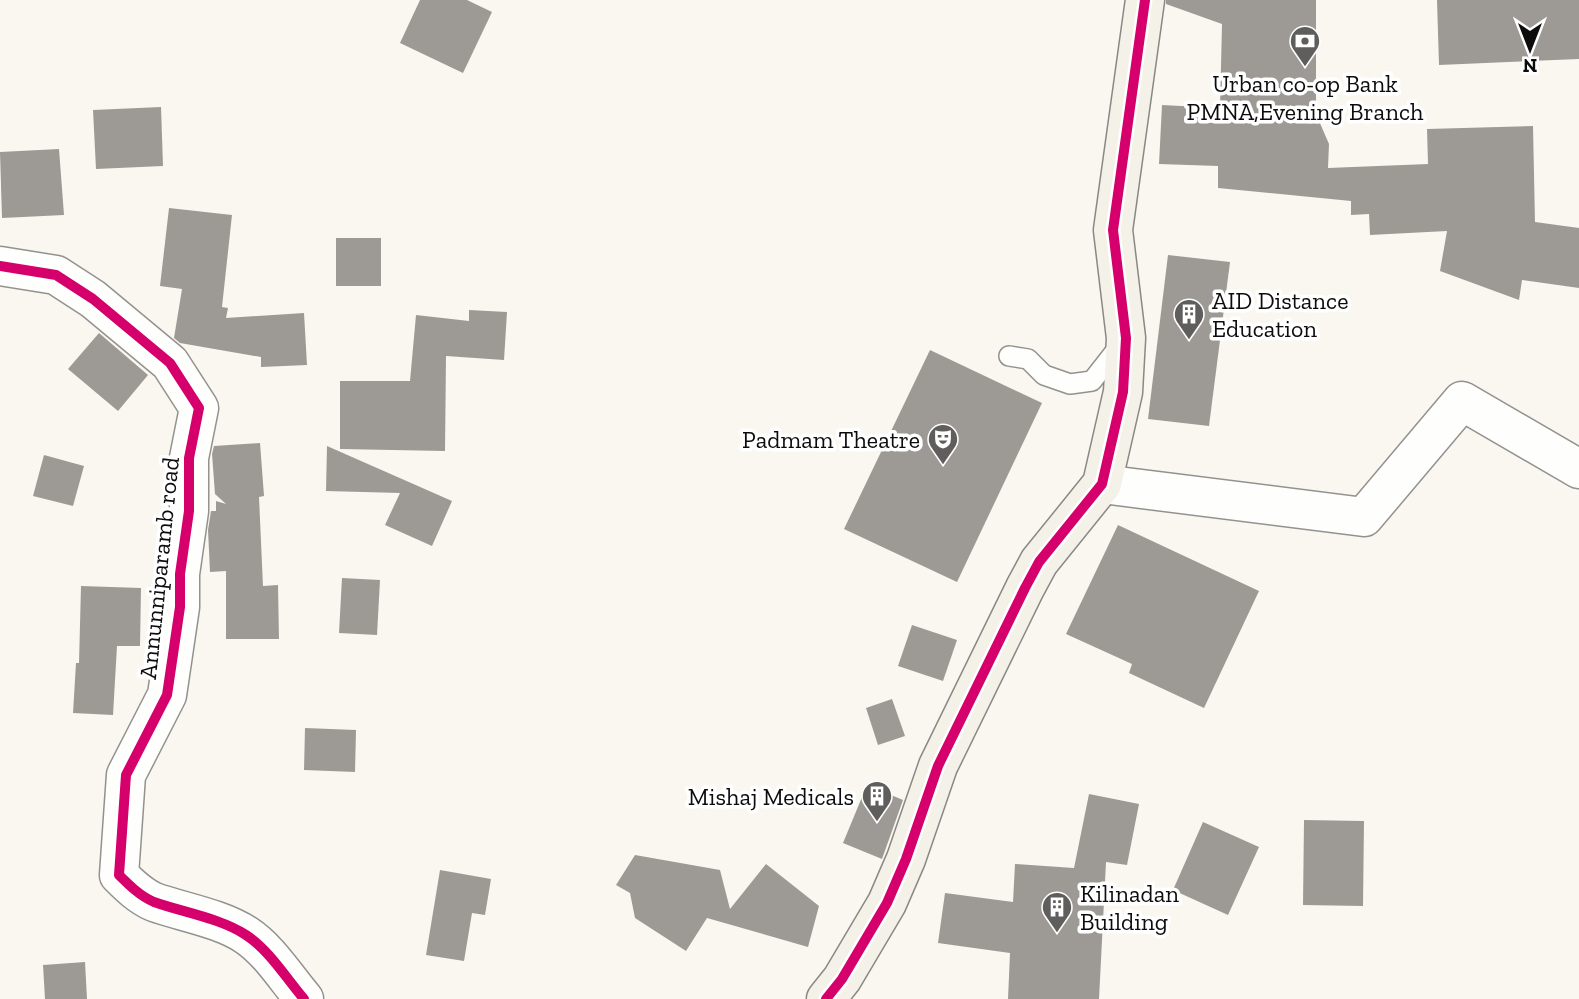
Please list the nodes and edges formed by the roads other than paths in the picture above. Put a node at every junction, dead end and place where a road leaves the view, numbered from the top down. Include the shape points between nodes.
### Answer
1 (1145, 0) edge
2 (0, 266) edge
3 (1126, 338) junction
4 (1009, 356) dead end
5 (1579, 469) edge
6 (1102, 484) junction
7 (304, 999) edge
8 (826, 999) edge

1 - 3 street via 1113,230
2 - 7 street, Annunniparamb road via 56,275 93,299 170,363 199,408 167,695 126,775 119,875 151,901 245,935
3 - 4 lane via 1092,381 1070,384 1044,375 1028,359
3 - 6 street via 1123,392
5 - 6 street via 1462,401 1364,517
6 - 8 street via 1039,562 1025,588 939,766 887,903

